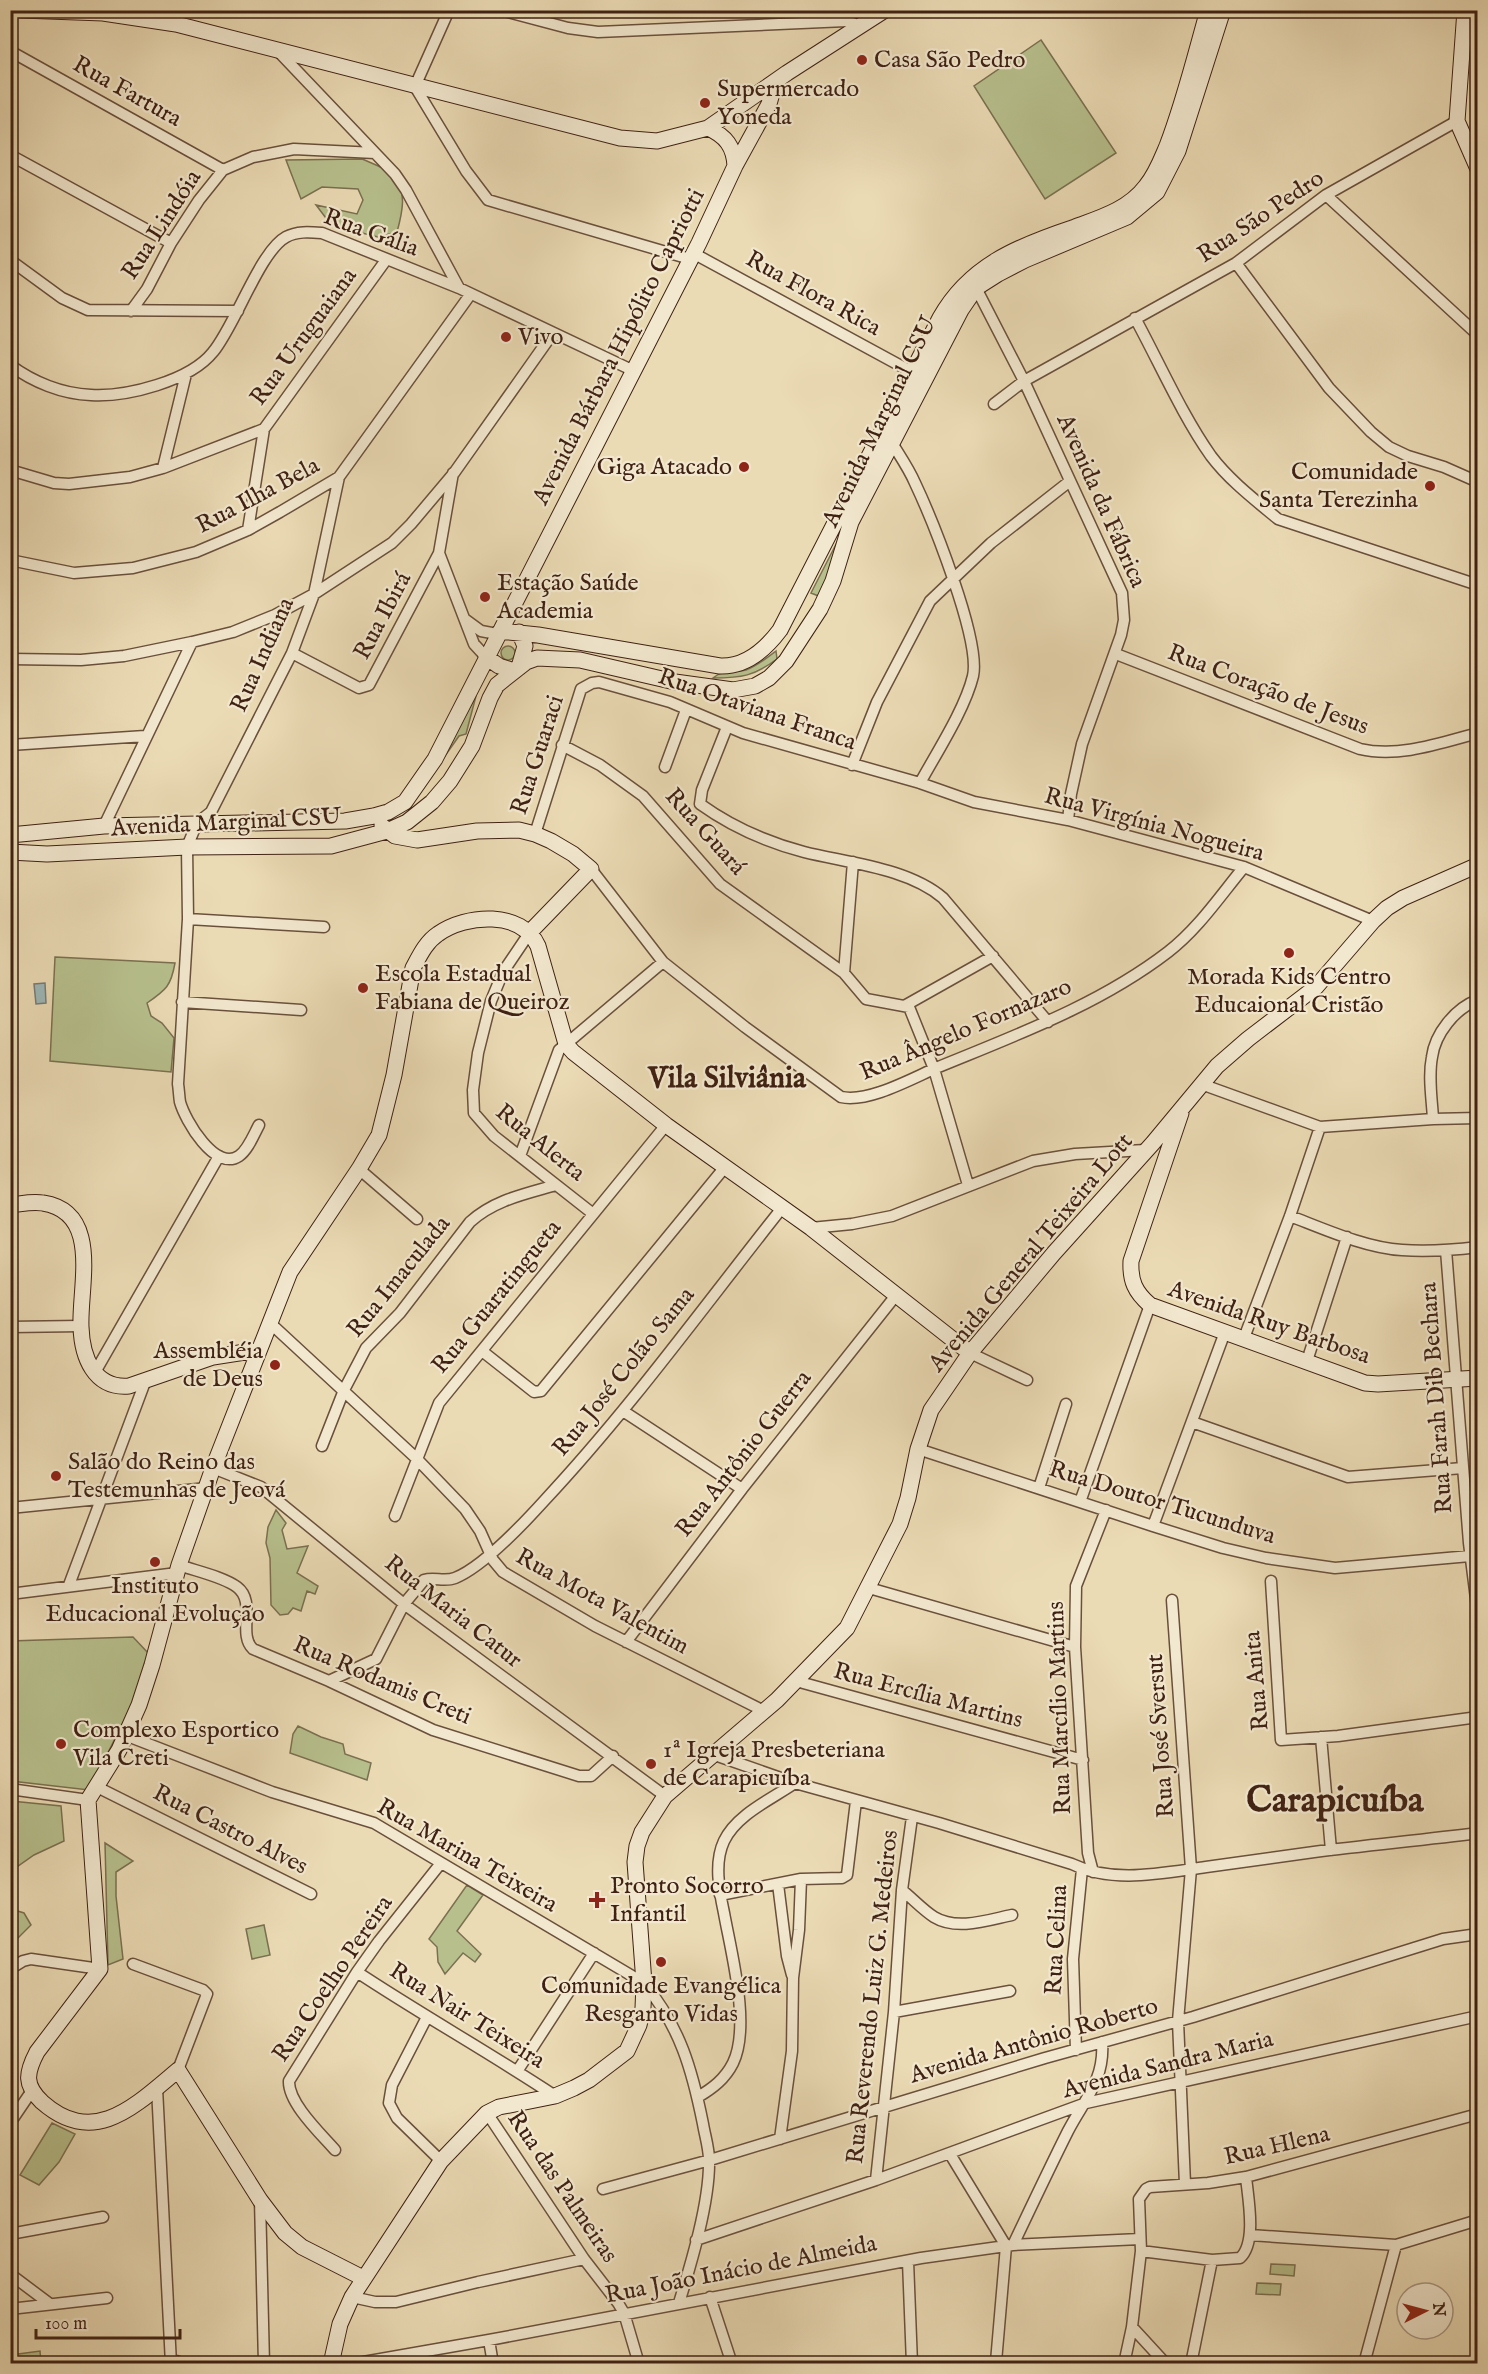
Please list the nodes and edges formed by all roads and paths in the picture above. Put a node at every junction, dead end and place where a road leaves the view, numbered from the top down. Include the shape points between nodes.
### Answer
1 (21, 10) edge
2 (449, 10) edge
3 (500, 10) edge
4 (885, 10) edge
5 (1208, 10) edge
6 (1223, 10) edge
7 (1465, 10) edge
8 (103, 12) edge
9 (861, 26) junction
10 (276, 48) junction
11 (10, 51) edge
12 (775, 82) junction
13 (416, 84) junction
14 (1457, 121) junction
15 (708, 128) junction
16 (375, 153) junction
17 (10, 155) edge
18 (735, 166) junction
19 (1478, 169) edge
20 (223, 170) junction
21 (1326, 195) junction
22 (171, 243) junction
23 (692, 256) junction
24 (10, 260) edge
25 (386, 260) junction
26 (1236, 263) junction
27 (973, 283) junction
28 (459, 288) junction
29 (470, 295) junction
30 (131, 311) junction
31 (238, 311) junction
32 (1136, 318) junction
33 (553, 333) junction
34 (1478, 335) edge
35 (10, 365) edge
36 (634, 371) junction
37 (912, 372) junction
38 (186, 374) junction
39 (1024, 381) junction
40 (994, 404) dead end
41 (264, 429) junction
42 (892, 443) junction
43 (163, 468) junction
44 (10, 470) edge
45 (453, 473) junction
46 (339, 477) junction
47 (1070, 481) junction
48 (1478, 482) edge
49 (248, 530) junction
50 (439, 553) junction
51 (10, 560) edge
52 (952, 580) junction
53 (1478, 585) edge
54 (314, 594) junction
55 (466, 620) junction
56 (813, 621) junction
57 (780, 630) junction
58 (499, 632) junction
59 (519, 633) junction
60 (192, 642) junction
61 (292, 653) junction
62 (1116, 654) junction
63 (486, 657) junction
64 (10, 659) edge
65 (516, 669) junction
66 (675, 682) junction
67 (581, 689) joint
68 (670, 702) junction
69 (686, 710) junction
70 (727, 727) junction
71 (1478, 733) edge
72 (145, 736) junction
73 (10, 745) edge
74 (562, 745) junction
75 (852, 765) junction
76 (665, 767) dead end
77 (920, 783) junction
78 (374, 816) junction
79 (1068, 820) junction
80 (104, 826) junction
81 (387, 831) junction
82 (535, 834) junction
83 (10, 835) edge
84 (192, 835) junction
85 (10, 852) edge
86 (853, 862) junction
87 (1478, 865) edge
88 (1244, 867) junction
89 (591, 869) junction
90 (188, 919) junction
91 (1373, 921) junction
92 (324, 927) dead end
93 (530, 932) junction
94 (993, 956) junction
95 (663, 962) junction
96 (844, 973) junction
97 (1478, 1000) edge
98 (182, 1002) junction
99 (908, 1007) junction
100 (301, 1010) dead end
101 (1048, 1022) junction
102 (566, 1044) junction
103 (934, 1069) junction
104 (1200, 1084) junction
105 (1183, 1107) junction
106 (1478, 1118) edge
107 (1433, 1119) junction
108 (259, 1125) dead end
109 (666, 1125) junction
110 (1320, 1127) junction
111 (1145, 1150) junction
112 (219, 1156) junction
113 (520, 1156) junction
114 (725, 1167) junction
115 (359, 1169) junction
116 (556, 1185) junction
117 (968, 1185) junction
118 (10, 1205) edge
119 (782, 1208) junction
120 (592, 1213) junction
121 (1290, 1216) junction
122 (417, 1219) dead end
123 (811, 1228) junction
124 (1347, 1237) junction
125 (1478, 1247) edge
126 (1446, 1250) junction
127 (897, 1294) junction
128 (1149, 1305) junction
129 (269, 1322) junction
130 (81, 1326) junction
131 (10, 1327) edge
132 (1225, 1332) junction
133 (1244, 1338) junction
134 (258, 1350) junction
135 (482, 1351) junction
136 (970, 1353) junction
137 (1307, 1361) junction
138 (94, 1374) junction
139 (1478, 1378) edge
140 (1457, 1379) junction
141 (1027, 1380) dead end
142 (146, 1382) junction
143 (345, 1390) junction
144 (1066, 1404) dead end
145 (623, 1411) junction
146 (1192, 1422) junction
147 (322, 1446) dead end
148 (918, 1449) junction
149 (416, 1458) junction
150 (213, 1468) junction
151 (1463, 1468) junction
152 (207, 1488) junction
153 (1039, 1488) junction
154 (742, 1489) junction
155 (101, 1497) junction
156 (1080, 1502) junction
157 (10, 1508) edge
158 (1106, 1510) junction
159 (395, 1516) dead end
160 (1153, 1526) junction
161 (1473, 1543) edge
162 (490, 1554) junction
163 (1470, 1556) junction
164 (178, 1569) junction
165 (1271, 1581) dead end
166 (69, 1585) junction
167 (869, 1588) junction
168 (10, 1594) edge
169 (1172, 1600) dead end
170 (404, 1604) junction
171 (1478, 1615) edge
172 (626, 1642) junction
173 (1075, 1647) junction
174 (796, 1681) junction
175 (329, 1682) junction
176 (764, 1711) junction
177 (1478, 1717) edge
178 (125, 1735) junction
179 (1321, 1737) junction
180 (712, 1754) junction
181 (613, 1756) junction
182 (1083, 1760) junction
183 (795, 1783) junction
184 (97, 1787) junction
185 (10, 1789) edge
186 (665, 1796) junction
187 (88, 1800) junction
188 (856, 1801) junction
189 (912, 1817) junction
190 (1478, 1833) edge
191 (1331, 1850) junction
192 (441, 1863) junction
193 (1191, 1869) junction
194 (1087, 1871) junction
195 (801, 1879) junction
196 (778, 1884) junction
197 (902, 1890) junction
198 (311, 1894) dead end
199 (720, 1895) junction
200 (1012, 1916) dead end
201 (1478, 1934) edge
202 (594, 1953) junction
203 (134, 1964) dead end
204 (10, 1969) edge
205 (100, 1970) junction
206 (357, 1972) junction
207 (793, 1978) junction
208 (644, 1983) junction
209 (1010, 1991) dead end
210 (894, 2012) junction
211 (1478, 2016) edge
212 (427, 2017) junction
213 (1178, 2021) junction
214 (1102, 2042) junction
215 (1076, 2050) junction
216 (178, 2070) junction
217 (518, 2070) junction
218 (1180, 2081) junction
219 (157, 2088) junction
220 (31, 2092) junction
221 (555, 2096) junction
222 (698, 2097) junction
223 (1086, 2103) junction
224 (885, 2106) junction
225 (487, 2113) junction
226 (1478, 2114) edge
227 (10, 2122) edge
228 (780, 2139) junction
229 (335, 2150) dead end
230 (951, 2154) junction
231 (710, 2160) junction
232 (441, 2161) junction
233 (1246, 2177) junction
234 (876, 2180) junction
235 (1185, 2184) junction
236 (603, 2189) dead end
237 (260, 2200) junction
238 (103, 2217) dead end
239 (1478, 2220) edge
240 (10, 2234) edge
241 (1250, 2235) junction
242 (1140, 2239) junction
243 (696, 2240) junction
244 (1396, 2245) junction
245 (1010, 2246) junction
246 (1141, 2251) junction
247 (584, 2259) junction
248 (1212, 2260) junction
249 (908, 2261) junction
250 (10, 2274) edge
251 (363, 2278) junction
252 (352, 2297) junction
253 (710, 2297) junction
254 (107, 2298) dead end
255 (679, 2303) junction
256 (50, 2304) junction
257 (10, 2309) edge
258 (624, 2313) junction
259 (1132, 2327) junction
260 (489, 2340) junction
261 (171, 2361) edge
262 (996, 2362) dead end
263 (185, 2364) edge
264 (264, 2364) edge
265 (331, 2364) edge
266 (352, 2364) edge
267 (493, 2364) edge
268 (639, 2364) edge
269 (732, 2364) edge
270 (912, 2364) edge
271 (1124, 2364) edge
272 (1166, 2364) edge
273 (1191, 2364) edge
274 (1364, 2364) edge

1 - 8 street
2 - 13 street
3 - 9 street via 598,32 846,21
4 - 9 street
5 - 27 street via 1175,125 1145,188 1120,208 990,264
6 - 27 street via 1178,151 1156,192 1127,217
7 - 14 street
8 - 10 street via 176,24
9 - 12 street
10 - 13 street
10 - 16 street
11 - 20 street, Rua Fartura
12 - 15 street
12 - 18 street, Avenida Bárbara Hipólito Capriotti via 769,104
13 - 15 street via 620,138 657,141
13 - 23 street, Rua Flora Rica via 466,171 488,200
14 - 19 street
14 - 21 street, Rua São Pedro
15 - 18 street via 725,139
16 - 20 street, Rua Lindóia via 294,148 253,157
16 - 28 street via 406,190
17 - 22 street
18 - 23 street, Avenida Bárbara Hipólito Capriotti
20 - 22 street, Rua Lindóia
21 - 26 street, Rua São Pedro
21 - 34 street
22 - 30 street, Rua Lindóia
23 - 36 street, Avenida Bárbara Hipólito Capriotti
23 - 37 street, Rua Flora Rica
24 - 30 street via 74,305 94,311
25 - 28 street, Rua Gália
25 - 31 street, Rua Gália via 322,233 294,234 272,249
25 - 41 street, Rua Uruguaiana
26 - 32 street, Rua São Pedro
26 - 48 street via 1329,388 1371,432 1408,456
27 - 37 street, Avenida Marginal CSU via 957,291 948,304
27 - 39 street, Avenida da Fábrica
27 - 42 street, Avenida Marginal CSU
28 - 29 street, Rua Gália
29 - 33 street, Rua Gália
29 - 46 street, Rua Ilha Bela
30 - 31 street
31 - 38 street, Rua Gália via 211,354
32 - 39 street, Rua São Pedro
32 - 53 street via 1212,456 1278,519
33 - 36 street, Rua Gália
33 - 45 street
35 - 38 street, Rua Gália via 45,385 92,395 122,393
36 - 58 street, Avenida Bárbara Hipólito Capriotti
37 - 57 street, Avenida Marginal CSU
38 - 43 street
39 - 40 street, Rua São Pedro
39 - 47 street, Avenida da Fábrica
41 - 43 street, Rua Uruguaiana
41 - 49 street
42 - 52 street via 919,491
42 - 56 street, Avenida Marginal CSU via 851,522 833,581
43 - 44 street, Rua Uruguaiana via 130,477 69,484
45 - 50 street
45 - 54 street via 392,543
46 - 49 street, Rua Ilha Bela
46 - 54 street, Rua Indiana
47 - 52 street via 991,543
47 - 62 street, Avenida da Fábrica via 1122,593 1124,620
49 - 51 street, Rua Ilha Bela via 186,556 133,568 74,573
50 - 55 street
50 - 61 street, Rua Ibirá via 369,685 359,688
52 - 75 street via 921,616 877,702
52 - 77 street via 970,637 973,674
54 - 60 street via 233,632
54 - 61 street, Rua Indiana
55 - 58 street via 481,631
55 - 63 street via 474,644
56 - 57 street via 815,608 804,602
56 - 66 street, Avenida Marginal CSU via 786,661 755,686 733,690
57 - 59 street, Avenida Marginal CSU via 765,648 732,666
58 - 59 street, Avenida Marginal CSU
58 - 63 street, Avenida Marginal CSU
59 - 65 street via 525,646
60 - 64 street via 114,657
60 - 72 street
61 - 84 street, Rua Indiana via 212,812
62 - 71 street, Rua Coração de Jesus via 1375,753
62 - 79 street, Avenida da Fábrica via 1082,744
63 - 65 street via 499,666
63 - 78 street, Avenida Marginal CSU via 435,759 414,791 405,802
65 - 66 street, Avenida Marginal CSU via 537,658 556,657
65 - 81 street, Avenida Marginal CSU via 497,685 489,698 472,746 450,782 407,822
66 - 68 street
67 - 68 street, Rua Otaviana Franca via 592,683 610,683
67 - 74 street, Rua Guaraci
68 - 69 street, Rua Otaviana Franca
69 - 70 street, Rua Otaviana Franca
69 - 76 street
70 - 75 street, Rua Otaviana Franca
70 - 86 street via 700,804 739,829 764,839
72 - 73 street
72 - 80 street
74 - 82 street, Rua Guaraci
74 - 96 street, Rua Guará via 610,771 643,796 720,884
75 - 77 street, Rua Otaviana Franca
77 - 79 street, Rua Virgínia Nogueira via 974,802
78 - 81 street
78 - 84 street, Avenida Marginal CSU
79 - 88 street, Rua Virgínia Nogueira
80 - 83 street, Avenida Marginal CSU
80 - 84 street, Avenida Marginal CSU
81 - 82 street via 417,840 501,829
81 - 84 street, Avenida Marginal CSU via 331,846
82 - 89 street via 573,854
84 - 85 street, Avenida Marginal CSU via 47,854
84 - 90 street
86 - 94 street via 927,886 943,898
86 - 96 street
87 - 91 street via 1403,898
88 - 91 street, Rua Virgínia Nogueira
88 - 101 street, Rua Ângelo Fornazaro via 1171,950 1139,974
89 - 93 street
89 - 95 street, Rua Ângelo Fornazaro
90 - 92 street
90 - 98 street
91 - 104 street via 1323,980 1248,1039
93 - 102 street via 538,946
93 - 113 street, Rua Alerta via 490,1000 473,1090 476,1118
93 - 115 street via 495,919 464,921 436,935 420,953 413,968 388,1106 379,1136
94 - 99 street
94 - 101 street
95 - 102 street
95 - 103 street, Rua Ângelo Fornazaro via 841,1097 862,1097
96 - 99 street, Rua Guará via 866,999
97 - 107 street via 1454,1016 1436,1042 1431,1057
98 - 100 street
98 - 112 street via 178,1083 181,1103 202,1144
99 - 103 street
101 - 103 street, Rua Ângelo Fornazaro
102 - 109 street
102 - 113 street via 555,1057
103 - 117 street
104 - 105 street, Avenida General Teixeira Lott
104 - 110 street
105 - 111 street, Avenida General Teixeira Lott
105 - 128 street, Avenida Ruy Barbosa via 1131,1261 1132,1284
106 - 107 street
107 - 110 street
108 - 112 street via 239,1156
109 - 114 street
109 - 120 street, Rua Guaratingueta
110 - 121 street
111 - 117 street via 1033,1161
111 - 136 street, Avenida General Teixeira Lott
112 - 138 street
113 - 116 street, Rua Alerta
114 - 119 street
114 - 135 street via 544,1389 534,1392
115 - 122 street
115 - 129 street via 290,1272
116 - 120 street, Rua Alerta
116 - 143 street, Rua Imaculada via 497,1203 470,1222 400,1314 366,1348
117 - 123 street via 892,1216
118 - 130 street via 45,1203 68,1214 77,1226 85,1268
119 - 123 street
119 - 145 street, Rua José Colão Sama
120 - 135 street, Rua Guaratingueta
121 - 124 street
121 - 133 street
123 - 127 street
124 - 126 street via 1403,1251
124 - 137 street
125 - 126 street
126 - 140 street, Rua Farah Dib Bechara
127 - 136 street
127 - 154 street, Rua Antônio Guerra
128 - 132 street, Avenida Ruy Barbosa
128 - 156 street
129 - 134 street
129 - 143 street, Rua Mota Valentim
130 - 131 street
130 - 138 street via 83,1346
132 - 133 street, Avenida Ruy Barbosa
132 - 146 street
133 - 137 street, Avenida Ruy Barbosa
134 - 142 street via 213,1357
134 - 150 street
135 - 149 street, Rua Guaratingueta via 439,1403
136 - 141 street
136 - 148 street, Avenida General Teixeira Lott via 931,1410
137 - 140 street, Avenida Ruy Barbosa via 1365,1383
138 - 142 street via 122,1387
139 - 140 street, Avenida Ruy Barbosa
140 - 151 street, Rua Farah Dib Bechara
142 - 155 street
143 - 147 street, Rua Imaculada
143 - 149 street, Rua Mota Valentim
144 - 153 street
145 - 154 street
145 - 162 street, Rua José Colão Sama via 523,1525
146 - 151 street via 1348,1477
146 - 160 street
148 - 153 street, Rua Doutor Tucunduva
148 - 167 street, Avenida General Teixeira Lott via 905,1512
149 - 159 street, Rua Guaratingueta
149 - 162 street, Rua Mota Valentim via 474,1521
150 - 152 street
150 - 170 street, Rua Maria Catur via 261,1487
151 - 161 street, Rua Farah Dib Bechara
152 - 155 street
152 - 164 street
153 - 156 street, Rua Doutor Tucunduva
154 - 172 street, Rua Antônio Guerra
155 - 157 street
155 - 166 street
156 - 158 street, Rua Doutor Tucunduva
158 - 160 street, Rua Doutor Tucunduva
158 - 173 street, Rua Marcílio Martins via 1076,1586
160 - 163 street, Rua Doutor Tucunduva via 1239,1552 1313,1567 1353,1568
161 - 163 street, Rua Farah Dib Bechara
162 - 170 street, Rua José Colão Sama via 454,1578 424,1580
162 - 172 street, Rua Mota Valentim via 503,1572
163 - 171 street, Rua Farah Dib Bechara
164 - 166 street
164 - 175 street, Rua Rodamis Creti via 231,1584 243,1593 247,1639 253,1649
164 - 178 street via 152,1665
165 - 179 street, Rua Anita via 1281,1740
166 - 168 street
167 - 173 street
167 - 174 street, Avenida General Teixeira Lott via 841,1636
169 - 193 street, Rua José Sversut
170 - 175 street, Rua José Colão Sama via 376,1659
170 - 181 street, Rua Maria Catur
172 - 176 street, Rua Mota Valentim
173 - 182 street, Rua Marcílio Martins
174 - 176 street, Avenida General Teixeira Lott
174 - 182 street, Rua Ercília Martins
175 - 181 street, Rua Rodamis Creti via 434,1730 579,1776 591,1776
176 - 180 street, Avenida General Teixeira Lott
177 - 179 street
178 - 184 street
178 - 192 street, Rua Marina Teixeira via 272,1792 374,1822
179 - 191 street
180 - 183 street
180 - 186 street, Avenida General Teixeira Lott
181 - 186 street, Rua Maria Catur
182 - 194 street, Rua Marcílio Martins
183 - 188 street
183 - 199 street via 744,1817 725,1839 720,1852
184 - 187 street
184 - 198 street, Rua Castro Alves
185 - 187 street
186 - 208 street, Avenida General Teixeira Lott via 642,1832 635,1862
187 - 205 street
188 - 189 street
188 - 195 street via 847,1875
189 - 194 street
189 - 197 street, Rua Reverendo Luiz G. Medeiros
190 - 191 street
191 - 193 street
192 - 202 street, Rua Marina Teixeira
192 - 206 street, Rua Coelho Pereira
193 - 194 street via 1118,1875
193 - 213 street, Rua José Sversut
194 - 215 street, Rua Celina via 1073,1959
195 - 196 street
195 - 207 street
196 - 199 street
196 - 207 street
197 - 200 street via 943,1922 969,1923
197 - 210 street, Rua Reverendo Luiz G. Medeiros
199 - 222 street via 737,1990 738,2048 727,2073
201 - 213 street, Avenida Antônio Roberto via 1443,1939
202 - 208 street, Rua Marina Teixeira
202 - 217 street
203 - 216 street via 207,1994
204 - 205 street via 31,1959
205 - 220 street via 37,2052 30,2071
206 - 212 street, Rua Nair Teixeira
206 - 229 street, Rua Coelho Pereira via 289,2081 301,2110
207 - 228 street via 792,2051
208 - 221 street, Avenida General Teixeira Lott via 639,2025 627,2051 589,2080
208 - 222 street, Rua Marina Teixeira via 665,2008 675,2028
209 - 210 street
210 - 224 street, Rua Reverendo Luiz G. Medeiros
211 - 218 street, Avenida Sandra Maria
212 - 217 street, Rua Nair Teixeira
212 - 232 street via 392,2085 390,2103 397,2118
213 - 214 street, Avenida Antônio Roberto
213 - 218 street, Rua José Sversut
214 - 215 street, Avenida Antônio Roberto
214 - 223 street via 1104,2058
215 - 224 street, Avenida Antônio Roberto
216 - 219 street
216 - 237 street
217 - 221 street, Rua Nair Teixeira
218 - 223 street, Avenida Sandra Maria
218 - 235 street, Rua José Sversut
219 - 220 street via 113,2117 84,2124 56,2114
219 - 261 street
220 - 227 street
221 - 225 street, Avenida General Teixeira Lott via 514,2102
222 - 231 street, Rua Marina Teixeira
223 - 230 street, Avenida Sandra Maria
223 - 245 street
224 - 228 street, Avenida Antônio Roberto
224 - 234 street, Rua Reverendo Luiz G. Medeiros
225 - 232 street, Avenida General Teixeira Lott
225 - 247 street, Rua das Palmeiras
226 - 233 street, Rua Hlena
228 - 231 street, Avenida Antônio Roberto
230 - 234 street, Avenida Sandra Maria
230 - 245 street
231 - 236 street, Avenida Antônio Roberto
231 - 243 street, Rua Marina Teixeira
232 - 251 street, Avenida General Teixeira Lott
233 - 235 street, Rua Hlena
233 - 241 street
234 - 243 street, Avenida Sandra Maria
235 - 242 street, Rua Hlena via 1150,2187 1144,2192 1139,2199
237 - 251 street via 293,2241
237 - 264 street
238 - 240 street
239 - 244 street
241 - 244 street
241 - 248 street via 1244,2256
242 - 245 street, Rua João Inácio de Almeida
242 - 246 street, Rua Hlena
243 - 255 street, Rua Marina Teixeira
244 - 274 street
245 - 249 street, Rua João Inácio de Almeida
245 - 262 street
246 - 248 street
246 - 259 street, Rua Hlena
247 - 252 street via 396,2302
247 - 258 street, Rua das Palmeiras
248 - 273 street
249 - 253 street, Rua João Inácio de Almeida
249 - 270 street
250 - 256 street
251 - 252 street, Avenida General Teixeira Lott
252 - 265 street, Avenida General Teixeira Lott via 340,2324
253 - 255 street, Rua João Inácio de Almeida
253 - 269 street
254 - 256 street
255 - 258 street, Rua João Inácio de Almeida
256 - 257 street
258 - 260 street, Rua João Inácio de Almeida
258 - 268 street
259 - 271 street, Rua Hlena
259 - 272 street
260 - 266 street, Rua João Inácio de Almeida
260 - 267 street
261 - 263 street

